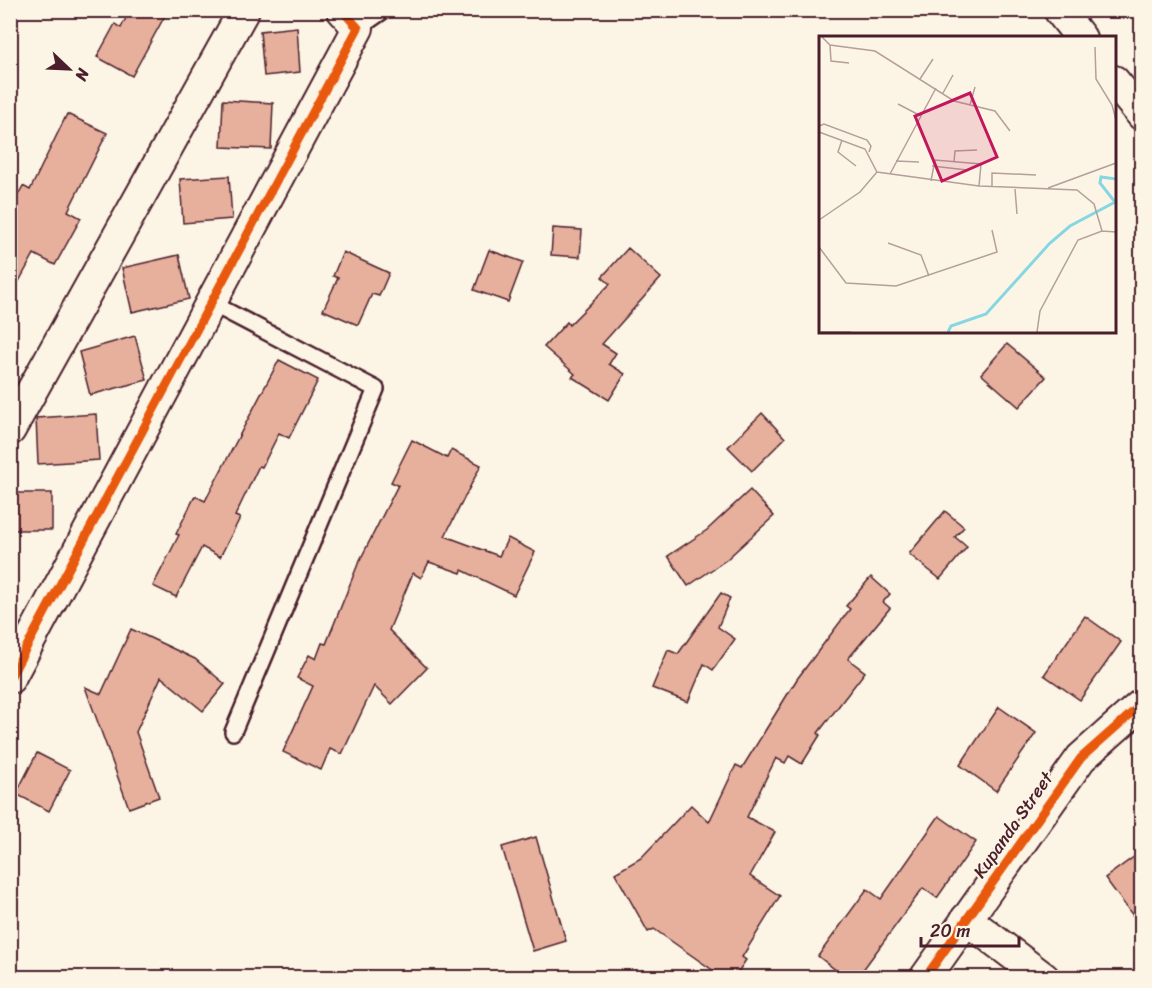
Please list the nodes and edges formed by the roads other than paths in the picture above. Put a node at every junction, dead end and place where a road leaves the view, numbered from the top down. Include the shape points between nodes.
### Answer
1 (244, 10) edge
2 (384, 10) edge
3 (1059, 10) edge
4 (350, 19) edge
5 (1079, 36) edge
6 (211, 303) junction
7 (10, 430) edge
8 (10, 678) edge
9 (1142, 704) edge
10 (233, 732) dead end
11 (966, 920) junction
12 (925, 978) edge
13 (1044, 978) edge

1 - 7 street
2 - 4 lane
3 - 5 street
4 - 6 street
6 - 8 street
6 - 10 lane via 376,389
9 - 11 street, Kupanda Street via 1081,758
11 - 12 street, Kupanda Street
11 - 13 street

